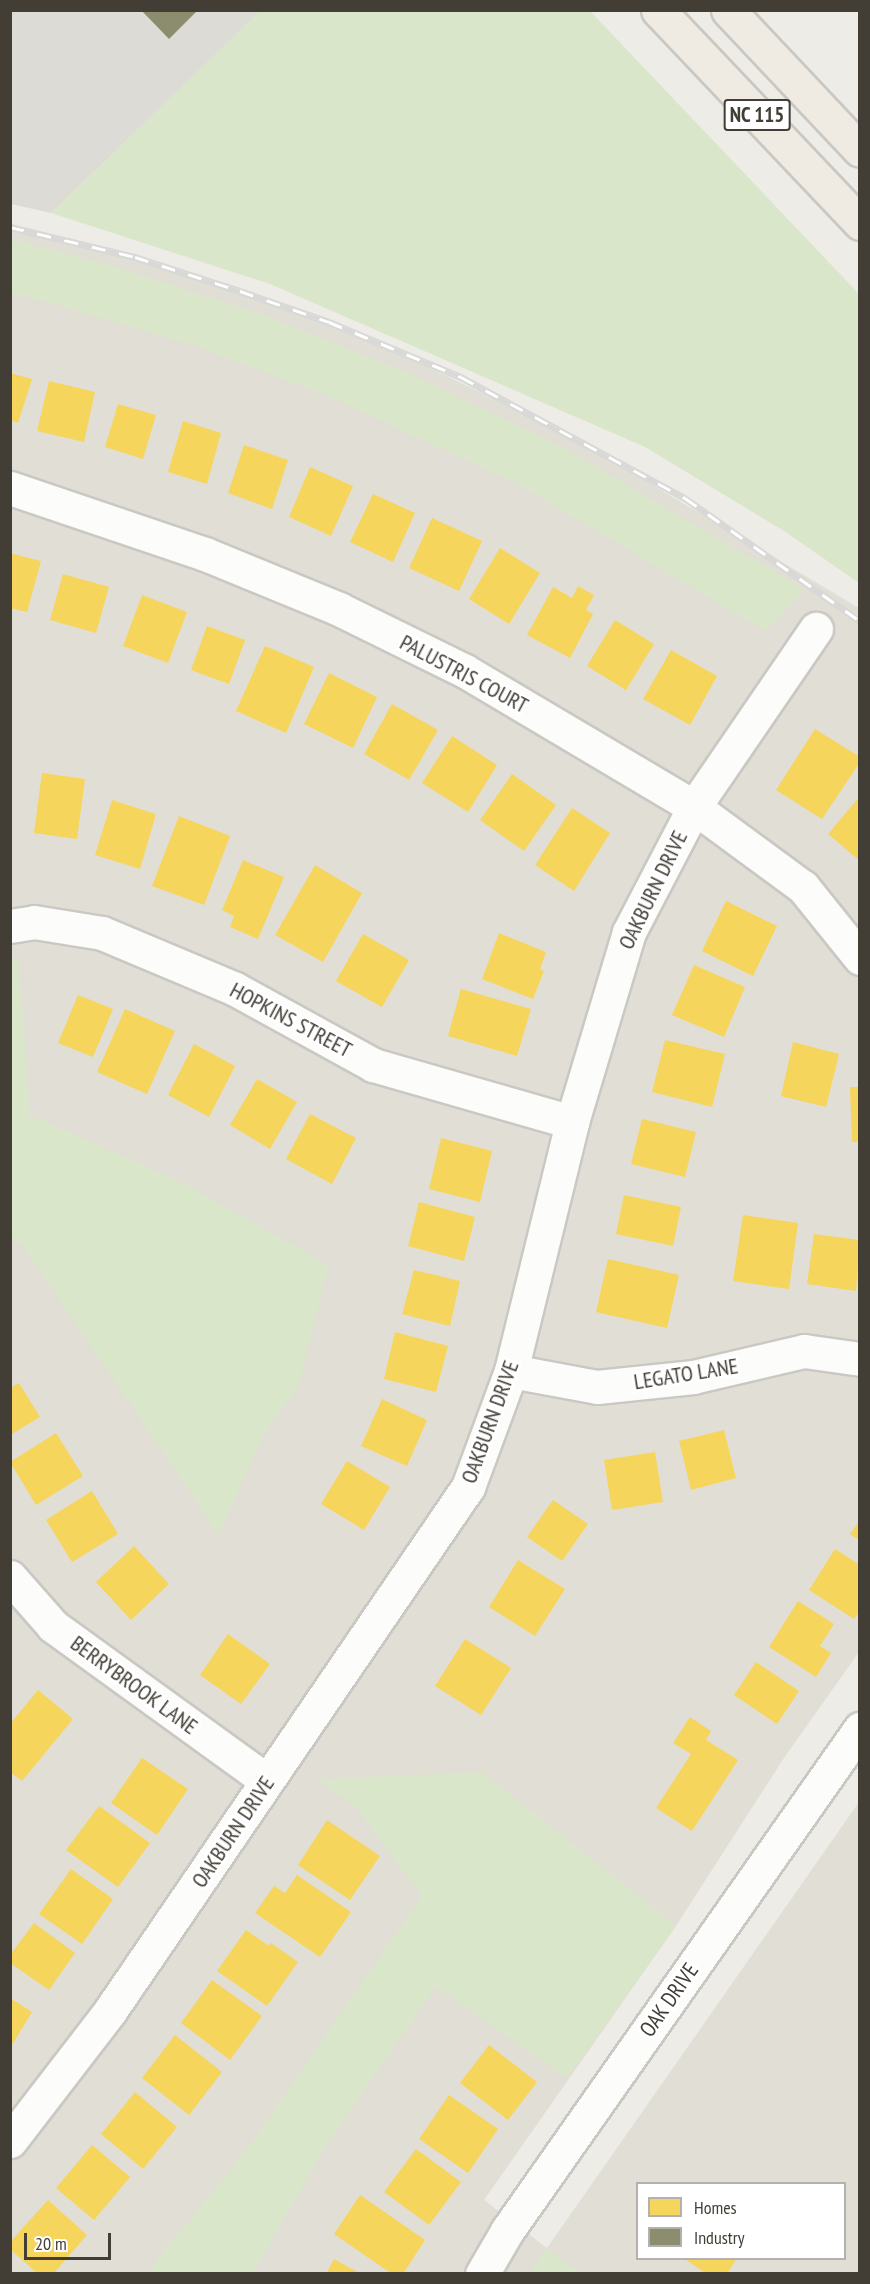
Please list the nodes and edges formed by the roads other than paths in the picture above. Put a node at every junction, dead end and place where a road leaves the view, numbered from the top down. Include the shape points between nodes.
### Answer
1 (658, 10) edge
2 (728, 10) edge
3 (860, 150) edge
4 (860, 223) edge
5 (10, 488) edge
6 (816, 629) dead end
7 (694, 807) junction
8 (10, 926) edge
9 (860, 958) edge
10 (572, 1122) junction
11 (860, 1359) edge
12 (512, 1371) junction
13 (10, 1577) edge
14 (860, 1729) edge
15 (267, 1781) junction
16 (10, 2141) edge
17 (482, 2274) edge

1 - 4 main road, NC 115
2 - 3 main road, NC 115
5 - 7 street, PALUSTRIS COURT via 205,554 339,609 465,671
6 - 7 street, OAKBURN DRIVE
7 - 9 street, PALUSTRIS COURT via 802,887
7 - 10 street, OAKBURN DRIVE via 629,932
8 - 10 street, HOPKINS STREET via 34,922 102,933 235,989 373,1065
10 - 12 street, OAKBURN DRIVE
11 - 12 street, LEGATO LANE via 804,1351 693,1377 597,1388
12 - 15 street, OAKBURN DRIVE via 468,1487
13 - 15 street, BERRYBROOK LANE via 53,1626
14 - 17 street, OAK DRIVE via 514,2221
15 - 16 street, OAKBURN DRIVE via 110,2011

